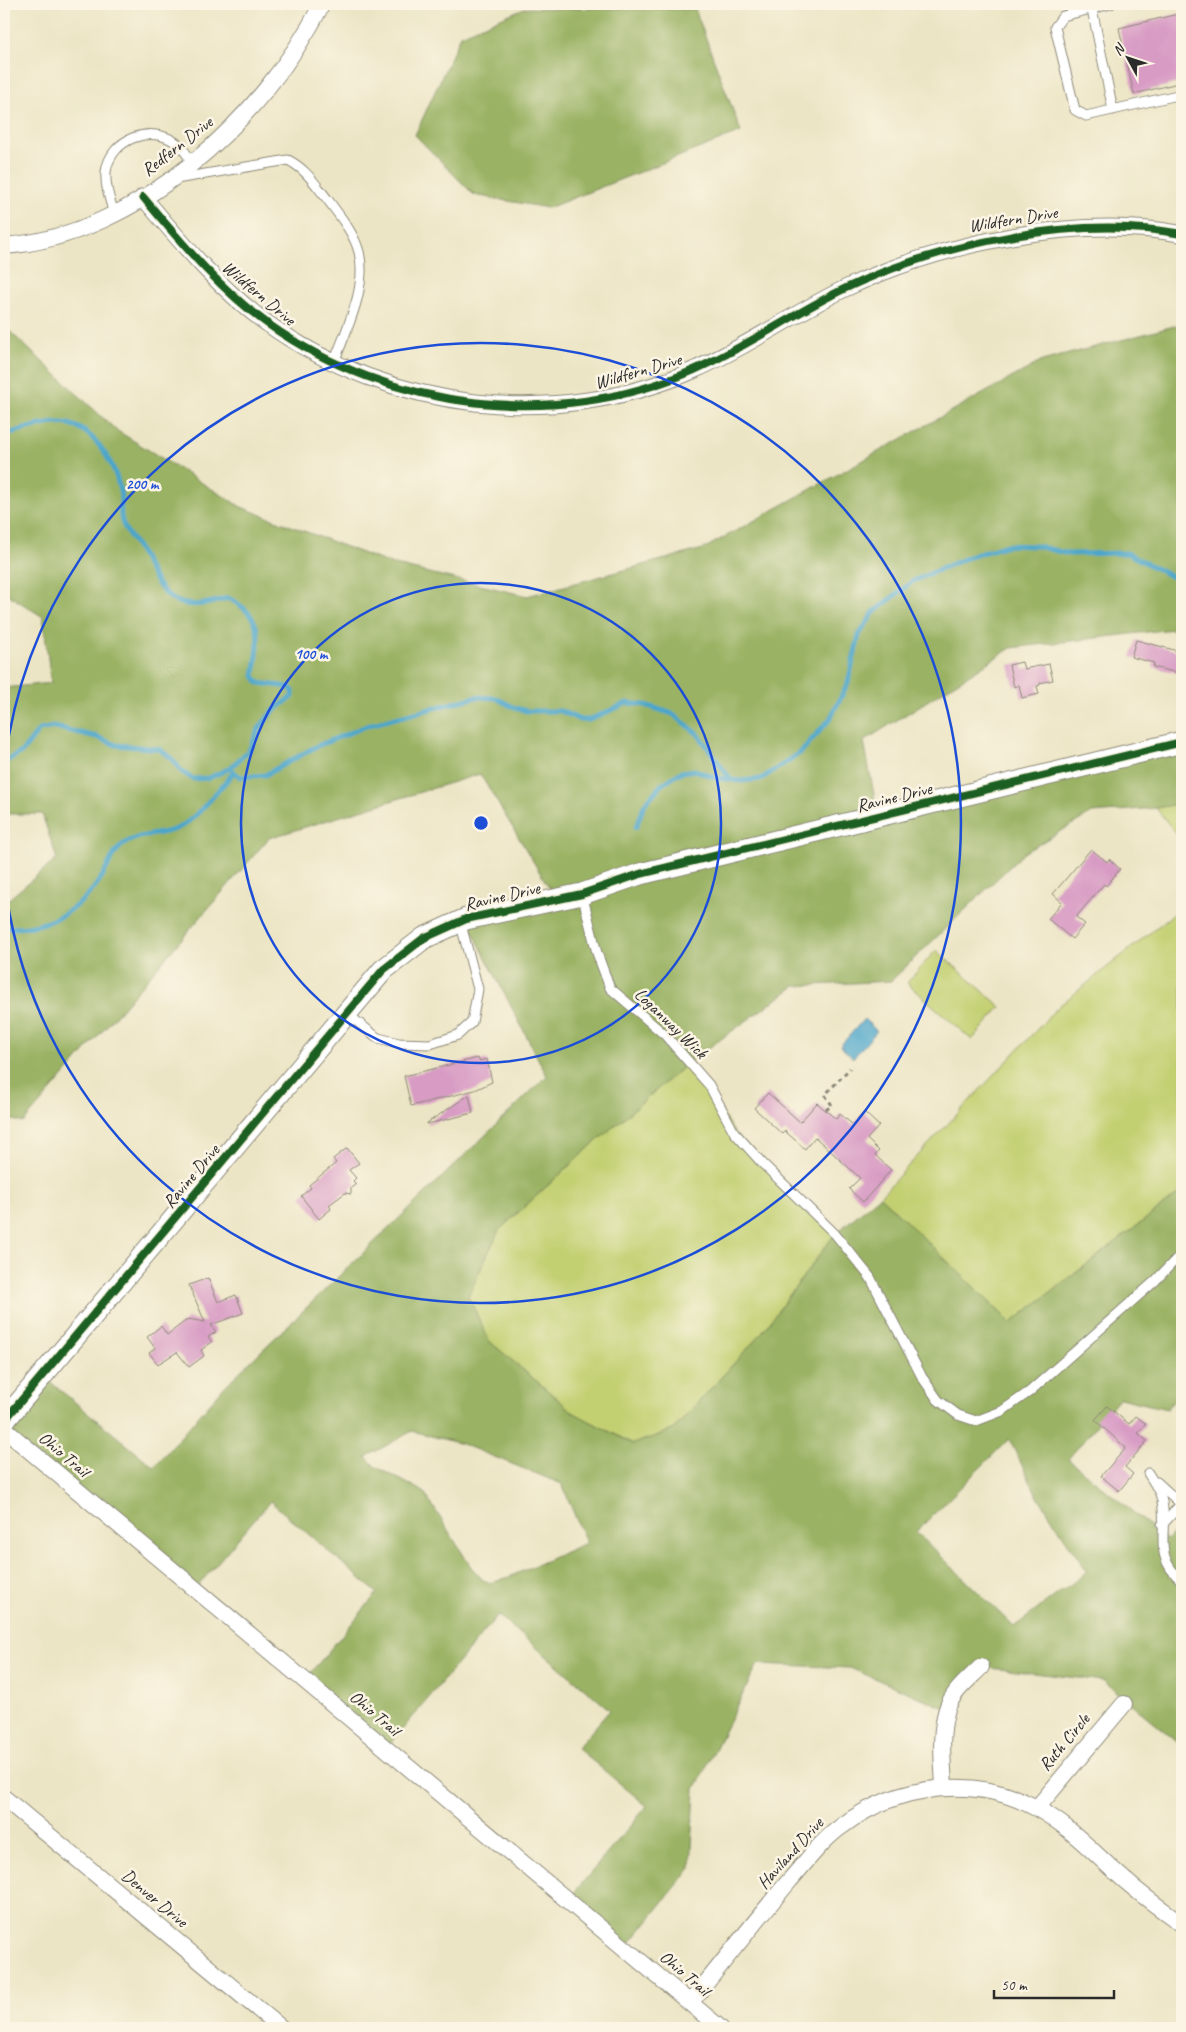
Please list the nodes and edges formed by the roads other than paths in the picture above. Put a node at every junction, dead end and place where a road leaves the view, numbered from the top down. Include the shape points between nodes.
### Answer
1 (322, 4) edge
2 (1111, 4) edge
3 (1092, 9) junction
4 (1182, 94) edge
5 (1113, 110) junction
6 (192, 162) junction
7 (171, 179) junction
8 (143, 196) junction
9 (114, 214) junction
10 (1182, 234) edge
11 (4, 246) edge
12 (334, 363) junction
13 (1182, 742) edge
14 (582, 894) junction
15 (460, 921) junction
16 (346, 1013) junction
17 (1182, 1253) edge
18 (4, 1421) edge
19 (4, 1429) edge
20 (1162, 1525) junction
21 (1182, 1581) edge
22 (981, 1667) dead end
23 (1124, 1704) dead end
24 (944, 1788) junction
25 (4, 1798) edge
26 (1037, 1808) junction
27 (1182, 1924) edge
28 (690, 2003) junction
29 (281, 2028) edge
30 (720, 2028) edge

1 - 6 street, Redfern Drive via 294,52 267,89 216,143
2 - 3 lane
3 - 5 lane
3 - 5 lane via 1063,16 1056,27 1074,110 1086,116
4 - 5 lane
6 - 7 street, Redfern Drive
6 - 9 lane via 178,144 166,138 149,134 132,137 114,150 106,171 106,189
7 - 8 street, Redfern Drive
7 - 12 lane via 288,160 303,168 341,218 359,251 357,300
8 - 9 street, Redfern Drive
8 - 12 street, Wildfern Drive via 187,249 228,291 266,323
9 - 11 street, Redfern Drive via 51,240
10 - 12 street, Wildfern Drive via 1127,229 1051,231 999,238 944,251 844,289 694,371 630,392 588,401 508,406 456,401 403,390
13 - 14 street, Ravine Drive via 640,874
14 - 15 street, Ravine Drive
14 - 17 lane, Loganway Wick via 610,988 666,1035 709,1084 734,1132 835,1234 870,1277 922,1377 938,1400 958,1415 976,1421 1002,1411 1029,1392 1156,1280
15 - 16 street, Ravine Drive via 424,938 397,957
15 - 16 lane via 478,989 472,1022 458,1035 430,1044 400,1043 378,1038
16 - 18 street, Ravine Drive
19 - 28 street, Ohio Trail
20 - 20 lane via 1161,1495 1148,1473 1181,1504
20 - 21 lane via 1161,1545 1172,1572
22 - 24 street via 958,1690 947,1709 942,1740
23 - 26 street, Ruth Circle
24 - 26 street, Haviland Drive via 991,1791
24 - 28 street, Haviland Drive via 921,1790 886,1801 840,1827 786,1885
25 - 29 street, Denver Drive
26 - 27 street, Haviland Drive via 1065,1826 1128,1883
28 - 30 street, Ohio Trail

